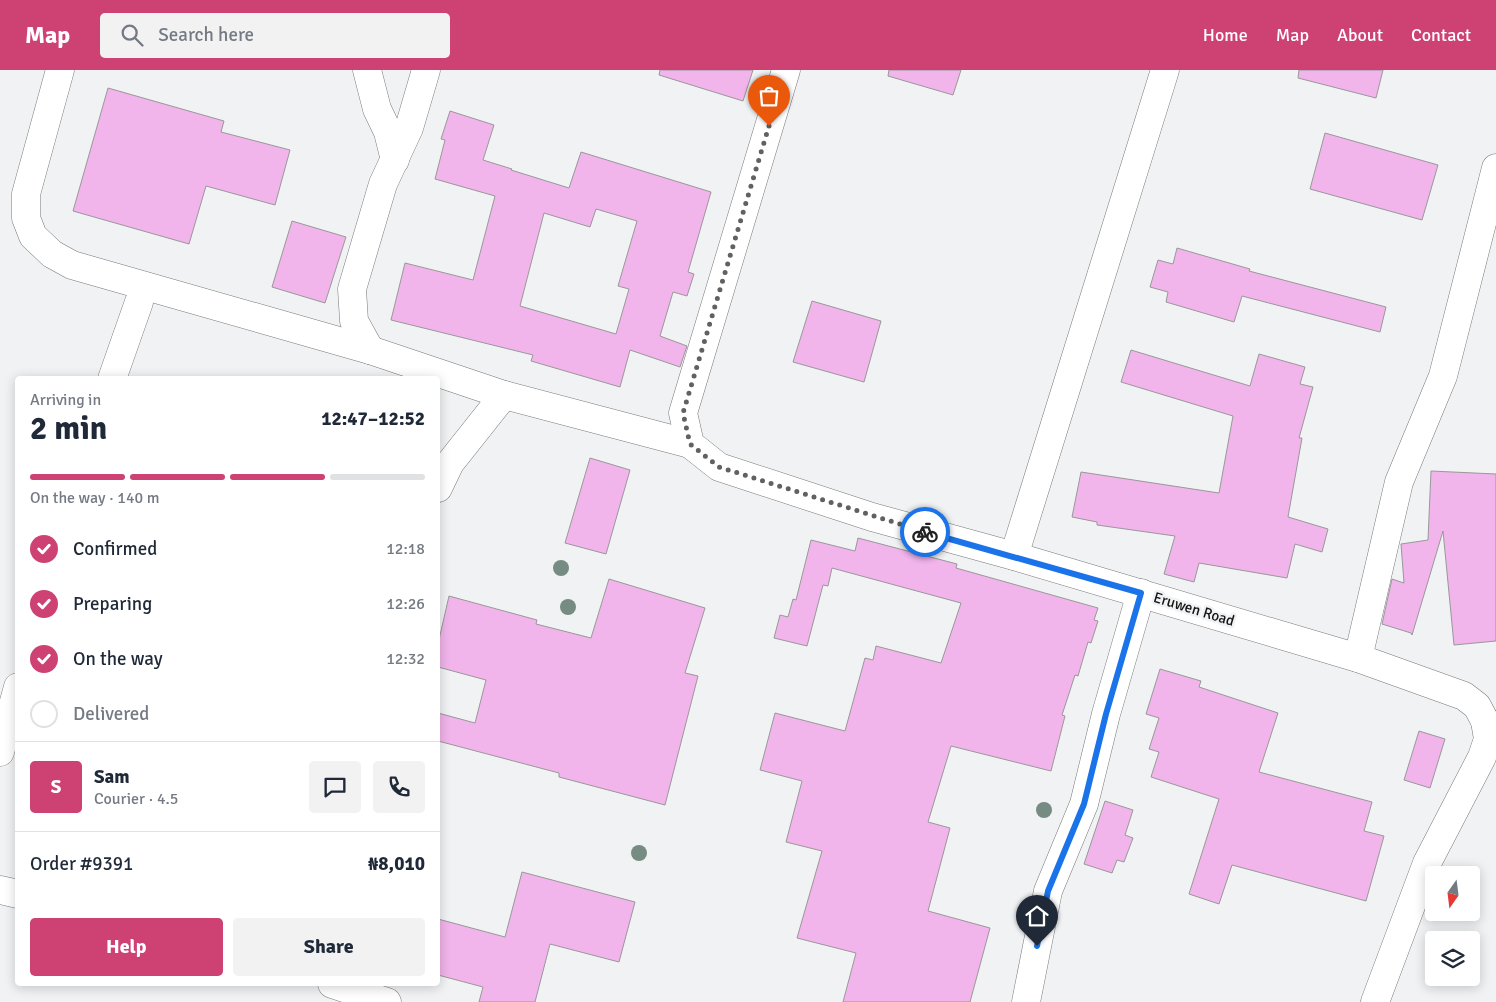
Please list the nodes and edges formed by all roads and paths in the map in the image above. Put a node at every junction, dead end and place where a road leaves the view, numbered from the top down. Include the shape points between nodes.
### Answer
1 (60, 70) edge
2 (367, 70) edge
3 (426, 70) edge
4 (786, 70) edge
5 (1165, 70) edge
6 (395, 160) junction
7 (1496, 168) edge
8 (139, 302) dead end
9 (370, 350) junction
10 (113, 376) edge
11 (504, 395) junction
12 (690, 444) junction
13 (440, 484) edge
14 (1014, 556) junction
15 (1141, 593) junction
16 (1358, 658) junction
17 (15, 698) edge
18 (0, 752) edge
19 (0, 890) edge
20 (15, 893) edge
21 (338, 986) edge
22 (387, 1002) edge
23 (1026, 1002) edge
24 (1375, 1002) edge

1 - 9 street via 26,194 26,218 33,236 52,254 72,265 140,286
2 - 6 street
3 - 6 street via 409,128
4 - 12 street via 683,413
5 - 14 street
6 - 9 street via 383,184 352,289 354,321
7 - 16 street via 1443,376 1399,482
8 - 10 street
9 - 11 street
11 - 12 street
11 - 13 street via 450,463
12 - 14 street, Eruwen Road via 719,467 746,477 872,517
14 - 15 street, Eruwen Road
15 - 16 street, Eruwen Road
15 - 23 street via 1084,804 1048,891
16 - 24 street, Eruwen Road via 1464,696 1477,706 1488,739 1482,757 1427,863
17 - 18 street
19 - 20 street
21 - 22 street

